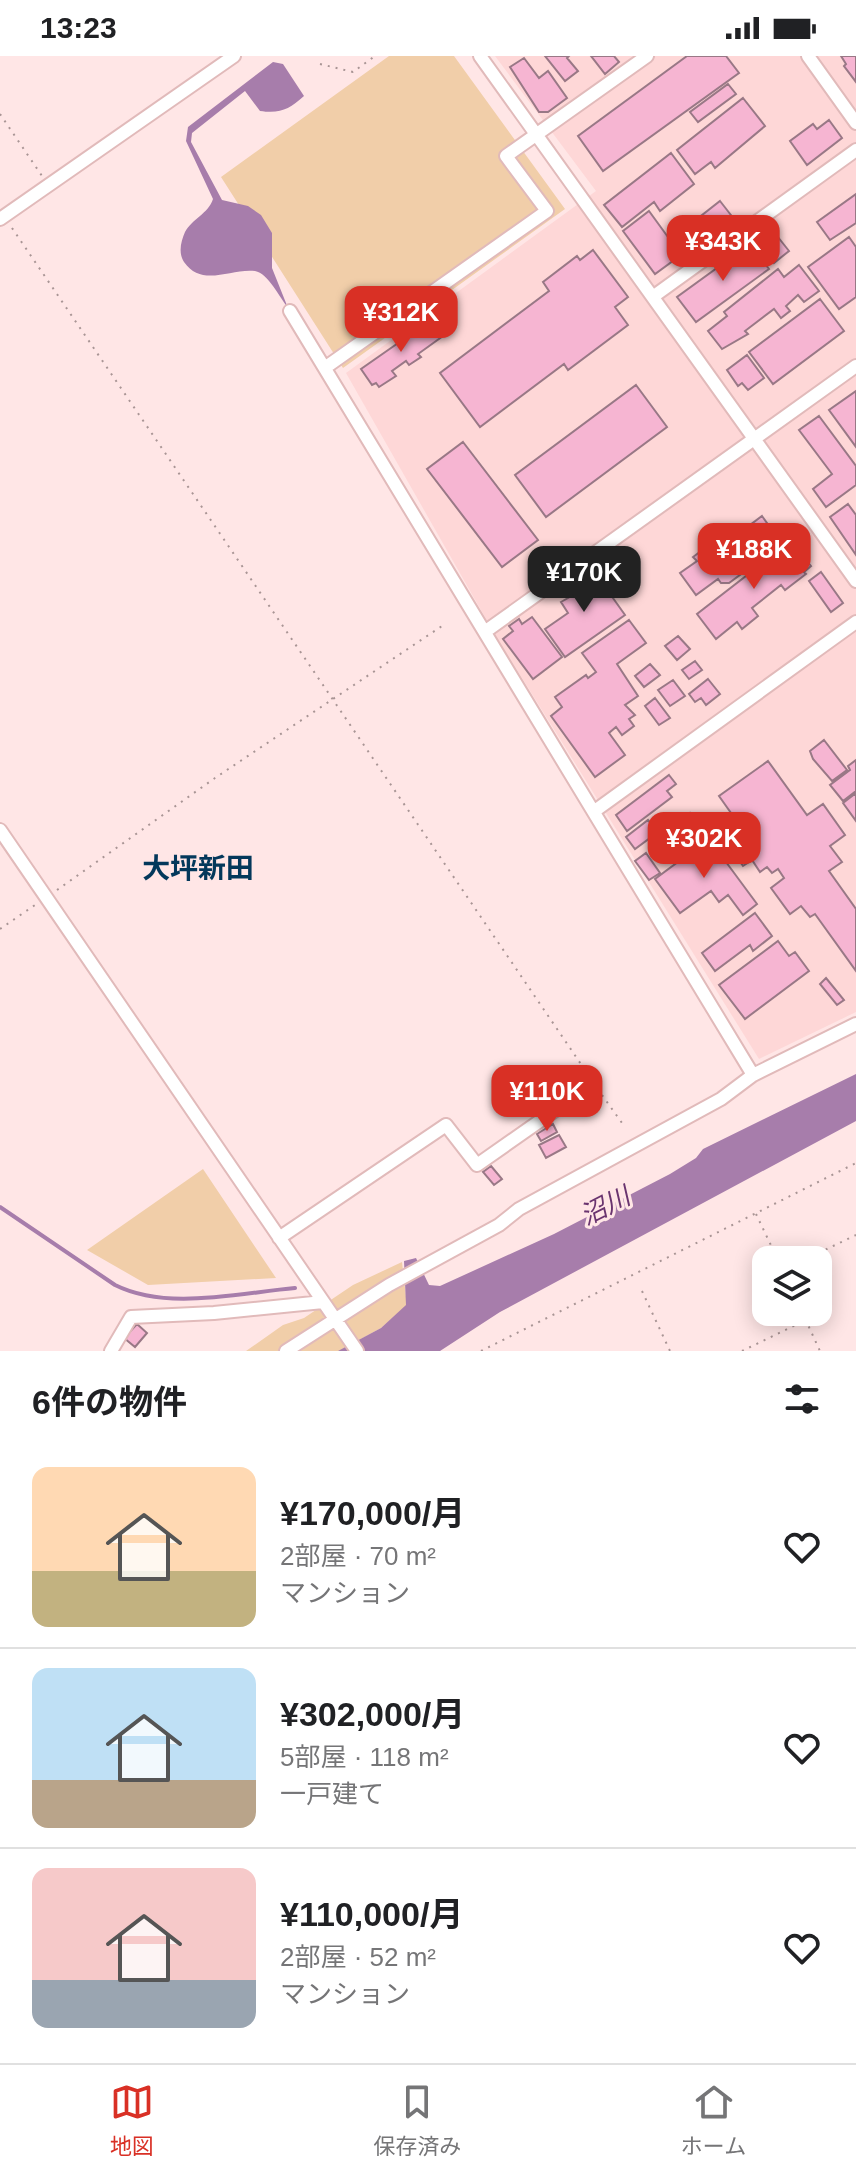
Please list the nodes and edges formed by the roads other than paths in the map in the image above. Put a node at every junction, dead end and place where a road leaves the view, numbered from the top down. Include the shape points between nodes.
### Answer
1 (234, 56) edge
2 (480, 56) edge
3 (647, 56) edge
4 (808, 56) edge
5 (856, 123) edge
6 (537, 134) junction
7 (856, 150) edge
8 (2, 217) edge
9 (654, 296) junction
10 (290, 311) dead end
11 (856, 366) edge
12 (326, 367) junction
13 (755, 438) junction
14 (856, 581) edge
15 (856, 622) edge
16 (486, 631) junction
17 (596, 810) junction
18 (0, 830) edge
19 (856, 1024) edge
20 (753, 1075) junction
21 (594, 1083) road end
22 (279, 1238) junction
23 (323, 1302) junction
24 (334, 1318) junction
25 (111, 1351) edge
26 (286, 1351) edge
27 (357, 1351) edge

1 - 8 street
2 - 6 street
3 - 6 street
4 - 5 street
6 - 9 street
6 - 12 street via 506,156 547,211
7 - 9 street
9 - 13 street
10 - 12 street
11 - 13 street
12 - 16 street
13 - 14 street
13 - 16 street
15 - 17 street
16 - 17 street
17 - 20 street
18 - 22 street
19 - 20 street
20 - 24 street via 721,1099
21 - 22 street via 477,1165 446,1125
22 - 23 street
23 - 24 street
23 - 25 street via 131,1317
24 - 26 street
24 - 27 street

